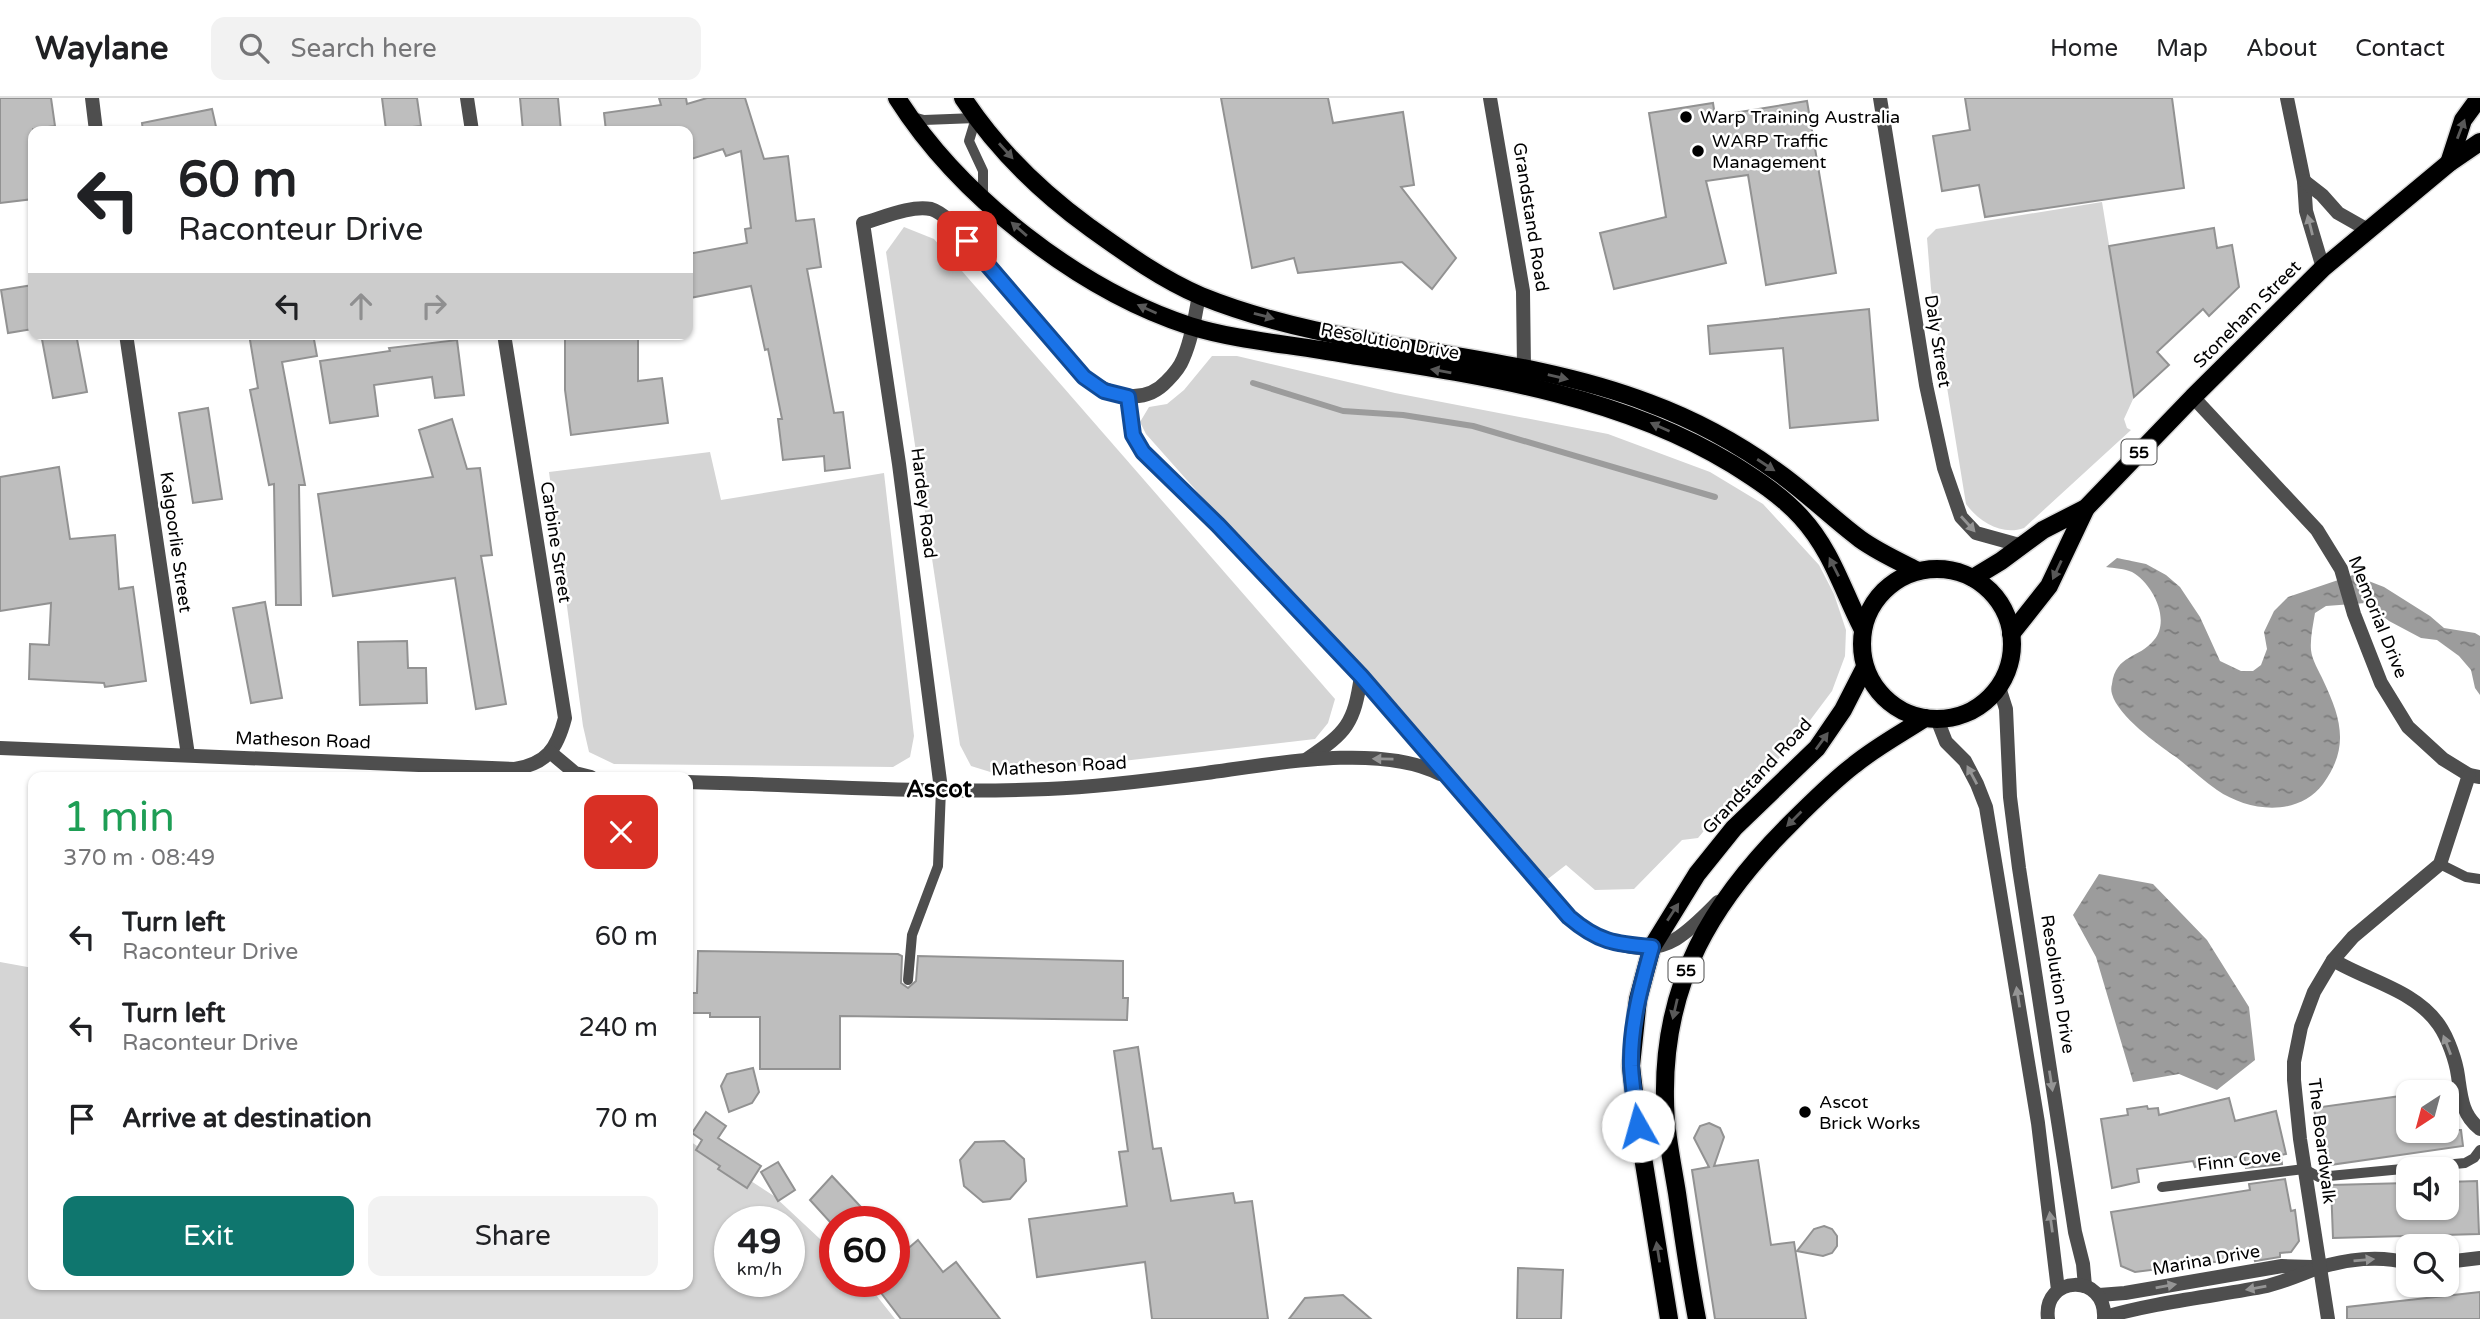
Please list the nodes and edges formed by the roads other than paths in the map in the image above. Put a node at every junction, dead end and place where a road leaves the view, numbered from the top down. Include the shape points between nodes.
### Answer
1 (92, 98) edge
2 (467, 98) edge
3 (897, 98) edge
4 (963, 98) edge
5 (1490, 98) edge
6 (1880, 98) edge
7 (2287, 98) edge
8 (2479, 98) edge
9 (908, 115) junction
10 (976, 118) junction
11 (95, 126) edge
12 (471, 126) edge
13 (2480, 142) edge
14 (2449, 163) junction
15 (2304, 181) junction
16 (983, 198) junction
17 (2368, 230) junction
18 (2323, 268) junction
19 (1199, 295) junction
20 (1192, 327) junction
21 (127, 340) edge
22 (505, 340) edge
23 (1522, 377) junction
24 (1128, 397) junction
25 (2193, 397) junction
26 (2086, 508) junction
27 (2023, 545) junction
28 (1917, 570) junction
29 (1973, 578) junction
30 (1863, 628) junction
31 (2011, 634) junction
32 (1865, 667) junction
33 (1361, 676) junction
34 (1999, 687) junction
35 (1931, 718) junction
36 (0, 748) edge
37 (550, 752) junction
38 (188, 755) junction
39 (1306, 759) junction
40 (574, 772) edge
41 (2475, 776) edge
42 (1448, 778) junction
43 (693, 782) edge
44 (941, 789) junction
45 (2440, 864) junction
46 (2480, 879) edge
47 (1729, 892) junction
48 (1652, 947) junction
49 (2333, 960) junction
50 (908, 980) dead end
51 (2480, 1129) edge
52 (2480, 1150) edge
53 (2304, 1169) junction
54 (2162, 1187) dead end
55 (2480, 1258) edge
56 (2396, 1259) edge
57 (2459, 1260) edge
58 (2320, 1267) junction
59 (2085, 1286) junction
60 (2058, 1290) junction
61 (2099, 1295) junction
62 (2104, 1318) edge
63 (1669, 1319) edge
64 (1697, 1319) edge
65 (2048, 1319) edge
66 (2328, 1319) edge

1 - 11 street
2 - 12 street
3 - 9 main road, Resolution Drive
4 - 10 main road, Resolution Drive
5 - 23 street, Grandstand Road via 1523,291
6 -> 27 street, Daly Street via 1926,385 1944,468 1961,517 1976,533
7 - 15 street
14 -> 8 main road via 2463,121
9 - 10 lane via 924,120
9 - 16 main road, Resolution Drive
10 - 16 lane via 969,142 983,171
10 -> 19 main road, Resolution Drive via 1065,209 1155,272
13 - 14 main road, Stoneham Street / 55
14 - 17 main road, Stoneham Street / 55
15 - 17 street via 2338,213
18 -> 15 street via 2306,211
20 -> 16 main road, Resolution Drive via 1138,305 1071,268
17 - 18 main road, Stoneham Street / 55
18 - 25 main road, Stoneham Street / 55
19 - 20 street
19 -> 23 main road, Resolution Drive via 1315,330
23 -> 20 main road, Resolution Drive
20 - 24 street via 1183,360 1173,374 1147,395
21 - 38 street, Kalgoorlie Street
22 - 37 street, Carbine Street via 565,718
23 -> 28 main road, Resolution Drive via 1611,389 1706,428 1779,473 1884,555
30 -> 23 main road, Resolution Drive via 1834,564 1809,527 1746,473 1630,414
24 - 33 street via 1133,435 1143,452
24 - 44 street, Hardey Road via 1104,391 1084,377 940,213 917,209 863,223
25 - 26 main road, Stoneham Street / 55
25 - 41 street, Memorial Drive via 2317,530 2342,569 2381,683 2408,727 2444,759
26 - 27 main road, Stoneham Street / 55
26 -> 31 main road, Stoneham Street / 55 via 2049,586
27 - 29 main road, Stoneham Street / 55
28 - 29 main road, 55 via 1956,570
28 - 30 main road, 55 via 1881,592
29 - 31 main road, 55 via 1992,592 2005,612
30 - 32 main road, 55
31 - 34 main road, 55 via 2012,652
32 - 35 main road, 55 via 1888,701 1905,712
48 -> 32 main road, Grandstand Road / 55 via 1697,874 1734,828 1817,748
33 - 39 street, Matheson Road via 1348,726
33 - 42 street
34 - 35 main road, 55 via 1972,710 1955,717
34 -> 59 street, Resolution Drive via 2006,709 2019,868
35 -> 47 main road, 55 via 1855,764 1820,794 1755,858
60 -> 35 street via 2038,1123 1986,807 1965,761
36 - 38 street, Matheson Road
37 - 38 street, Matheson Road via 536,765 515,769
37 - 40 street
42 -> 39 street, Matheson Road via 1400,760
39 - 44 street, Matheson Road via 1049,789
41 - 45 street
42 - 48 street via 1585,931 1615,944
43 - 44 street, Matheson Road
44 - 50 lane via 938,866 912,935
45 - 46 lane
45 - 49 street, The Boardwalk via 2353,937
47 - 48 street via 1694,926 1674,940
47 -> 64 main road, 55 via 1686,969 1667,1054 1669,1140
63 -> 48 main road, Grandstand Road / 55 via 1631,1066 1638,999
51 -> 49 street via 2466,1114 2458,1074 2440,1026 2403,994
49 - 53 street, The Boardwalk via 2314,992 2294,1062
52 - 53 lane, Finn Cove via 2465,1163 2319,1177
53 - 54 lane, Finn Cove
53 - 58 street, The Boardwalk
55 - 57 street
58 -> 56 street, Marina Drive
61 -> 58 street, Marina Drive via 2282,1266
58 -> 62 street, Marina Drive via 2281,1283 2135,1308
58 - 66 street, The Boardwalk
59 - 60 street via 2067,1285
59 - 61 street
60 - 65 street via 2048,1304
61 - 62 street

